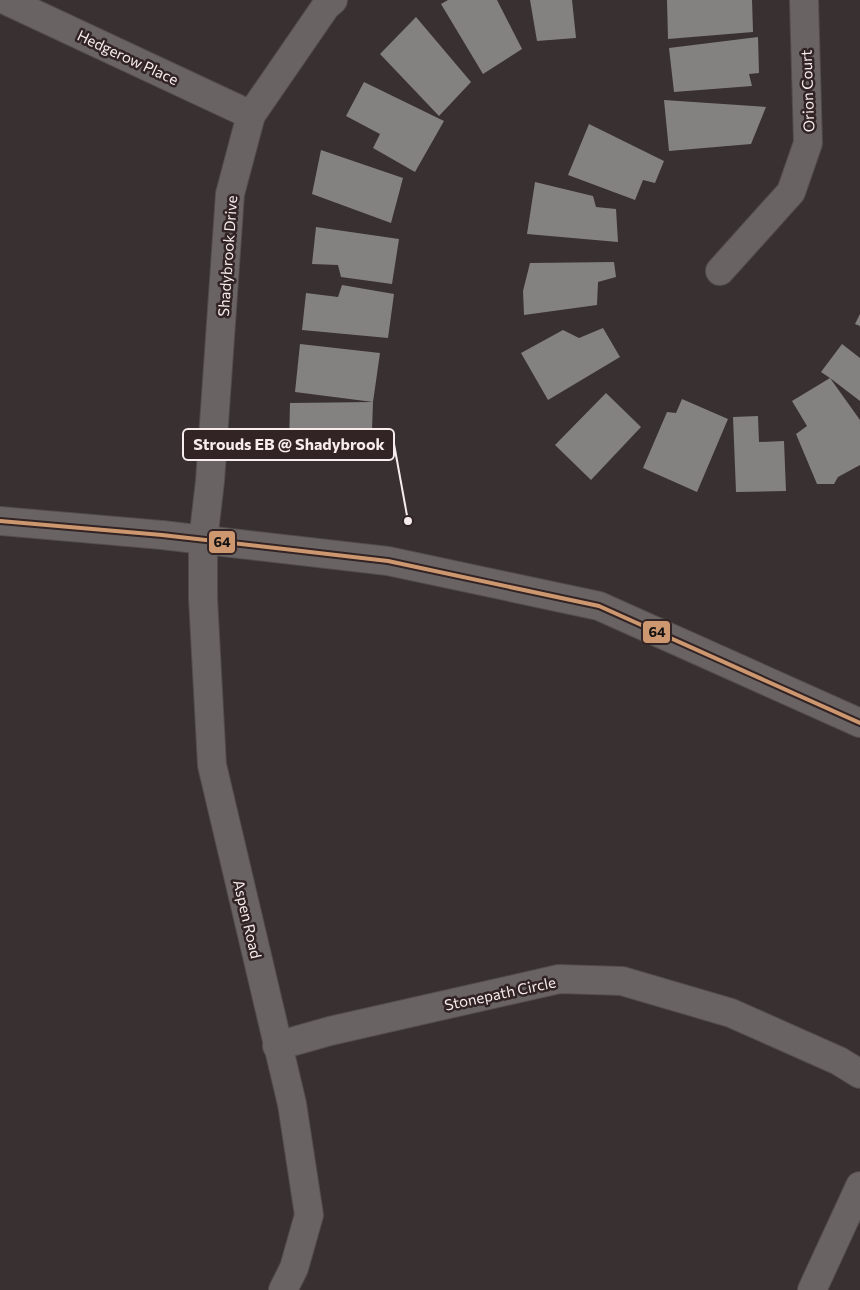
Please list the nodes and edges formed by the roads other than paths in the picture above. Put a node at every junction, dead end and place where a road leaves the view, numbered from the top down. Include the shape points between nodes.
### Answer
1 (5, 0) edge
2 (334, 0) edge
3 (804, 0) edge
4 (251, 115) junction
5 (720, 271) dead end
6 (0, 521) edge
7 (203, 541) junction
8 (860, 723) edge
9 (277, 1046) junction
10 (860, 1074) edge
11 (860, 1186) edge
12 (284, 1290) edge
13 (812, 1290) edge

1 - 4 street, Hedgerow Place
2 - 4 street, Shadybrook Drive via 326,6
3 - 5 street, Orion Court via 808,143 791,192
4 - 7 street, Shadybrook Drive via 230,194
6 - 7 street
7 - 8 street via 388,561 599,606
7 - 9 street, Aspen Road via 212,765
9 - 10 street, Stonepath Circle via 559,979 622,981 731,1013 839,1060
9 - 12 street, Aspen Road via 292,1104 309,1215 294,1268
11 - 13 street

